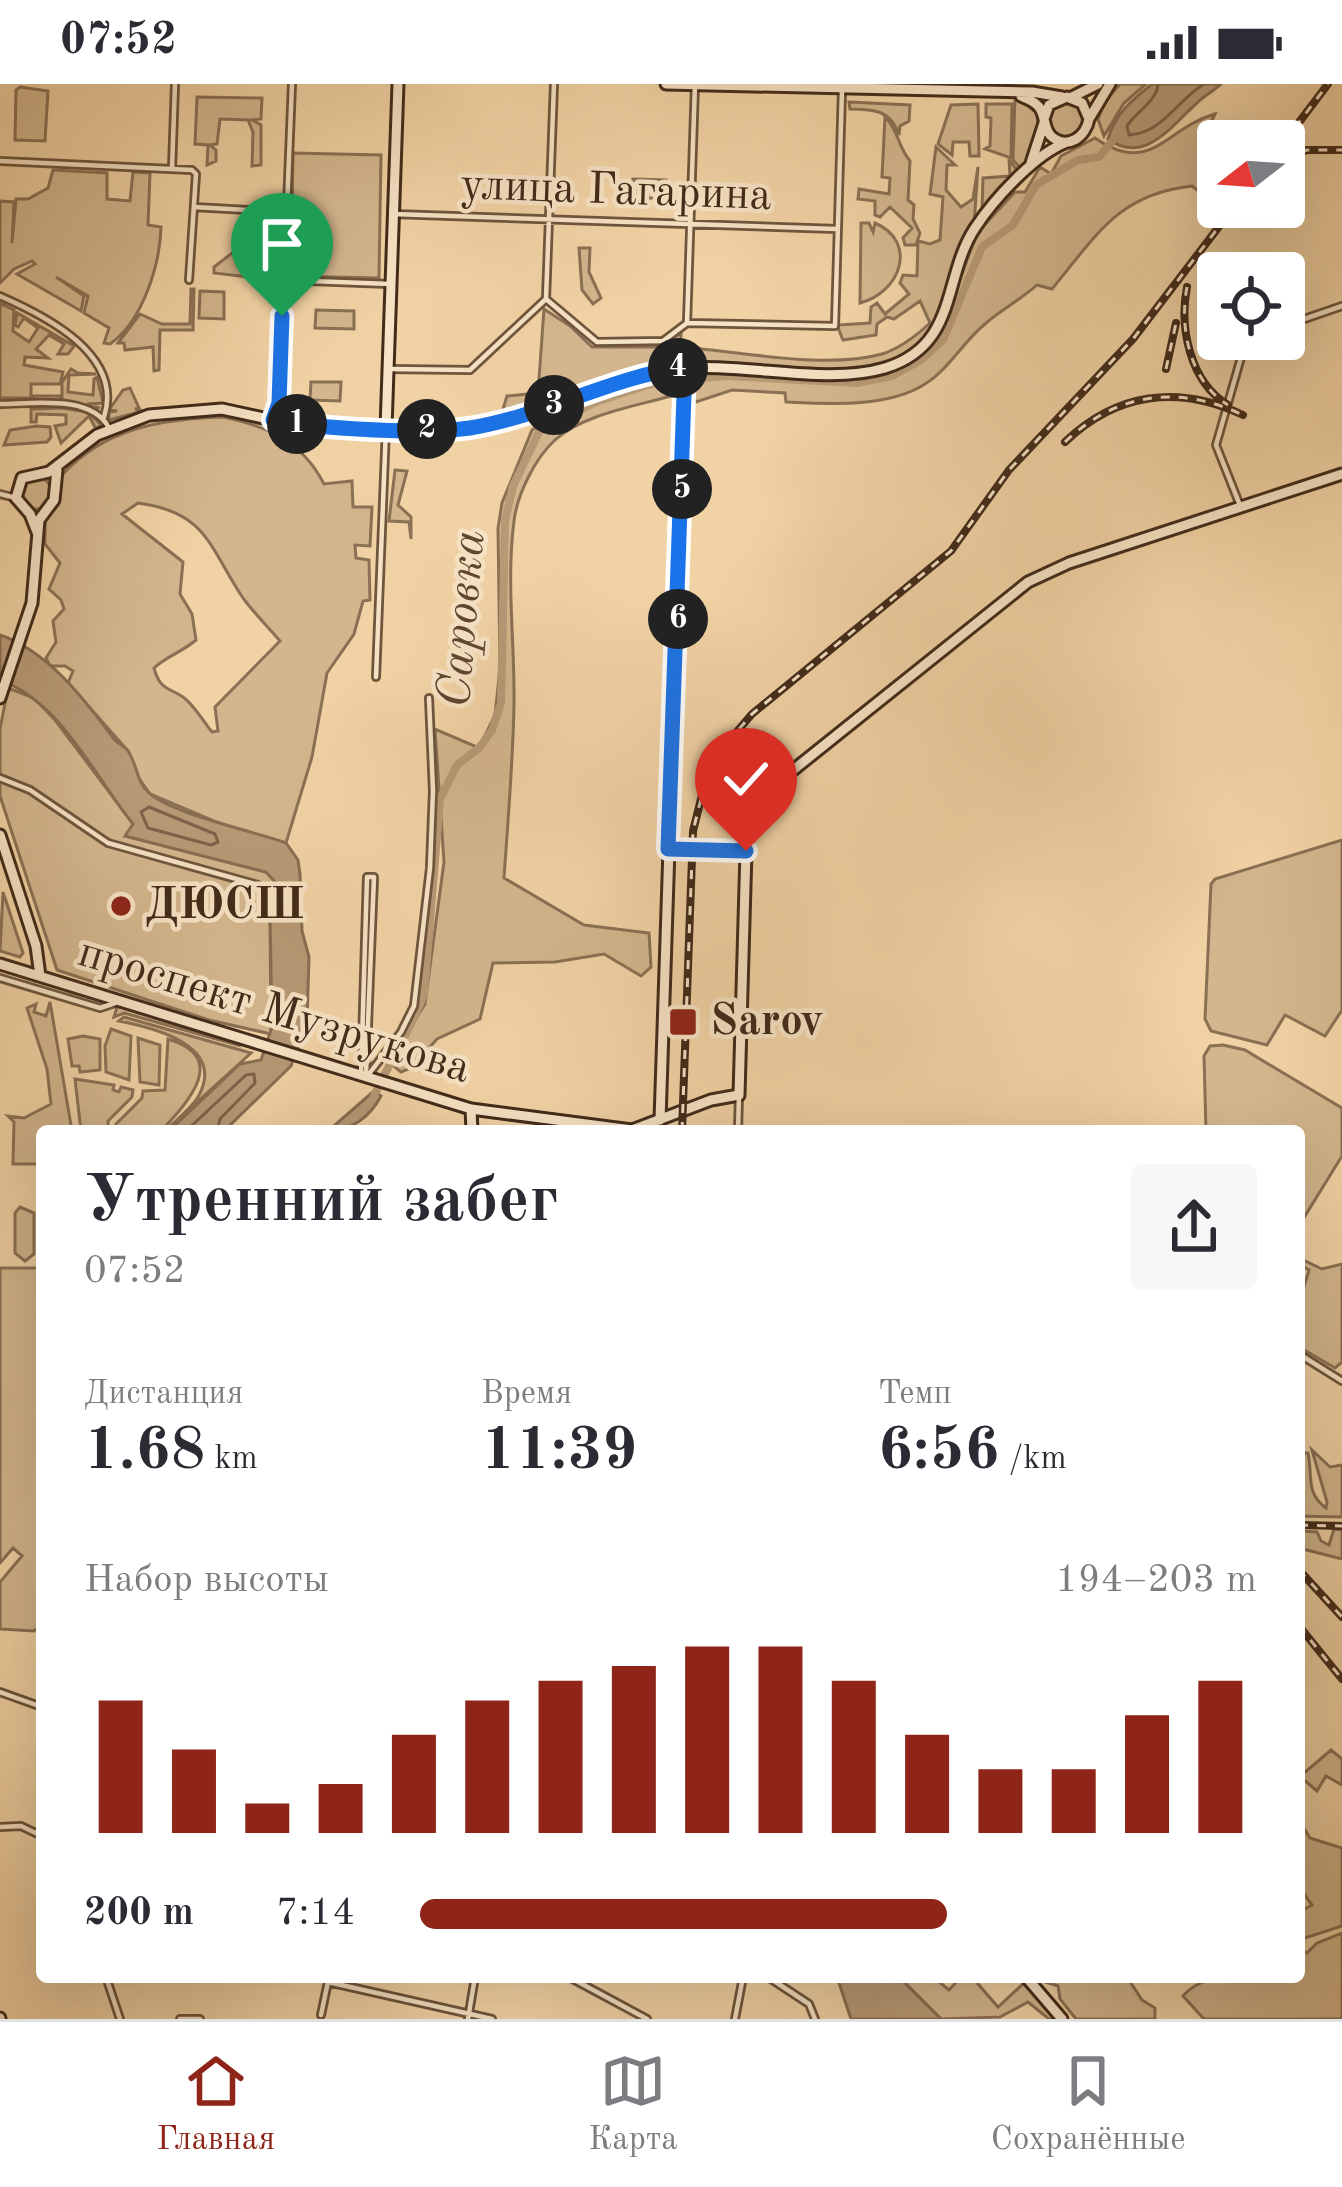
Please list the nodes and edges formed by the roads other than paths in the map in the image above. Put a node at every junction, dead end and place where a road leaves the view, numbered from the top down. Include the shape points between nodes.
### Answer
1 (175, 84) edge
2 (292, 84) edge
3 (398, 84) edge
4 (554, 84) edge
5 (667, 84) edge
6 (1099, 84) edge
7 (1110, 84) edge
8 (695, 85) edge
9 (842, 87) edge
10 (1045, 94) junction
11 (1016, 95) junction
12 (1067, 97) junction
13 (1039, 107) junction
14 (1089, 118) junction
15 (1044, 120) junction
16 (1067, 142) junction
17 (0, 161) edge
18 (1031, 163) junction
19 (172, 169) junction
20 (194, 208) junction
21 (286, 212) junction
22 (393, 214) junction
23 (549, 219) junction
24 (690, 224) junction
25 (837, 229) junction
26 (189, 280) dead end
27 (284, 280) junction
28 (390, 284) junction
29 (0, 296) edge
30 (546, 299) junction
31 (1342, 306) edge
32 (1305, 319) edge
33 (687, 323) junction
34 (1240, 360) edge
35 (685, 367) junction
36 (387, 369) junction
37 (0, 404) edge
38 (273, 420) junction
39 (106, 423) junction
40 (386, 428) junction
41 (60, 466) junction
42 (39, 474) junction
43 (1342, 474) edge
44 (53, 484) junction
45 (8, 496) edge
46 (1241, 508) junction
47 (46, 509) junction
48 (25, 510) junction
49 (37, 532) junction
50 (376, 676) dead end
51 (1, 694) edge
52 (429, 698) dead end
53 (0, 778) edge
54 (0, 835) edge
55 (668, 849) junction
56 (746, 851) junction
57 (258, 885) dead end
58 (0, 964) edge
59 (40, 976) junction
60 (0, 978) edge
61 (118, 1000) junction
62 (361, 1053) junction
63 (343, 1071) junction
64 (366, 1079) junction
65 (739, 1095) junction
66 (471, 1109) junction
67 (660, 1120) junction
68 (472, 1125) edge
69 (588, 1125) edge
70 (642, 1125) edge
71 (738, 1125) edge
72 (1305, 1358) edge
73 (1342, 1381) edge
74 (0, 1692) edge
75 (36, 1705) edge
76 (0, 1827) edge
77 (36, 1833) edge
78 (108, 1983) edge
79 (328, 1983) edge
80 (344, 1983) edge
81 (474, 1983) edge
82 (582, 1983) edge
83 (597, 1983) edge
84 (742, 1983) edge
85 (777, 1983) edge
86 (1031, 1983) edge
87 (596, 1989) junction
88 (321, 2015) dead end
89 (468, 2016) edge
90 (120, 2019) edge
91 (180, 2019) edge
92 (200, 2019) edge
93 (492, 2019) edge
94 (647, 2019) edge
95 (735, 2019) edge
96 (814, 2019) edge
97 (1062, 2019) edge

1 - 19 street
2 - 21 street
3 - 22 street
4 - 23 street
5 - 8 street
6 - 12 street
7 - 14 street
8 - 9 street
8 - 24 street
9 - 11 street
9 - 25 street
10 - 11 street
10 - 12 street
10 - 13 street
11 - 13 street
12 - 14 street via 1082,103
12 - 15 street via 1049,105
13 - 15 street
14 - 16 street via 1084,134
15 - 16 street
15 - 18 street
16 - 18 street
17 - 19 street
18 - 35 street via 973,230 940,325 910,356 848,373
19 - 20 street via 196,174
20 - 21 street
20 - 26 street
21 - 27 street
22 - 23 street, улица Гагарина
22 - 28 street
23 - 24 street, улица Гагарина
23 - 30 street
24 - 25 street, улица Гагарина
24 - 33 street
25 - 33 street via 835,326
27 - 28 street
27 - 38 street
28 - 36 street
29 - 39 street via 90,350
30 - 33 street via 597,342 663,340
30 - 36 street via 470,370
31 - 32 street
34 - 46 street via 1216,445
35 - 40 street via 468,428
35 - 55 street
36 - 40 street
37 - 39 street via 68,404
38 - 39 street via 202,409
38 - 40 street
39 - 41 street
40 - 50 street
41 - 42 street
41 - 44 street
42 - 44 street
42 - 45 street
43 - 46 street
44 - 47 street
45 - 48 street
46 - 56 street via 1028,582 758,799
47 - 48 street
47 - 49 street
48 - 49 street
49 - 51 street via 36,584
52 - 64 street via 430,868 414,1006
53 - 57 street via 108,843
54 - 59 street
55 - 56 street
55 - 67 street
56 - 65 street
58 - 59 street, проспект Музрукова
59 - 61 street, проспект Музрукова
60 - 61 street via 100,1008
61 - 63 street, проспект Музрукова
62 - 63 street
62 - 64 street
62 - 64 street via 370,877
63 - 64 street, проспект Музрукова
64 - 66 street, проспект Музрукова
65 - 67 street, проспект Музрукова
65 - 71 street
66 - 68 street
66 - 69 street, проспект Музрукова
67 - 70 street, проспект Музрукова
72 - 73 street
74 - 75 street
76 - 77 street
78 - 90 street
79 - 88 street
80 - 89 street
81 - 89 street
82 - 87 street
83 - 87 street
84 - 95 street
85 - 96 street via 809,2004
86 - 97 street
87 - 94 street
89 - 93 street
91 - 92 street

